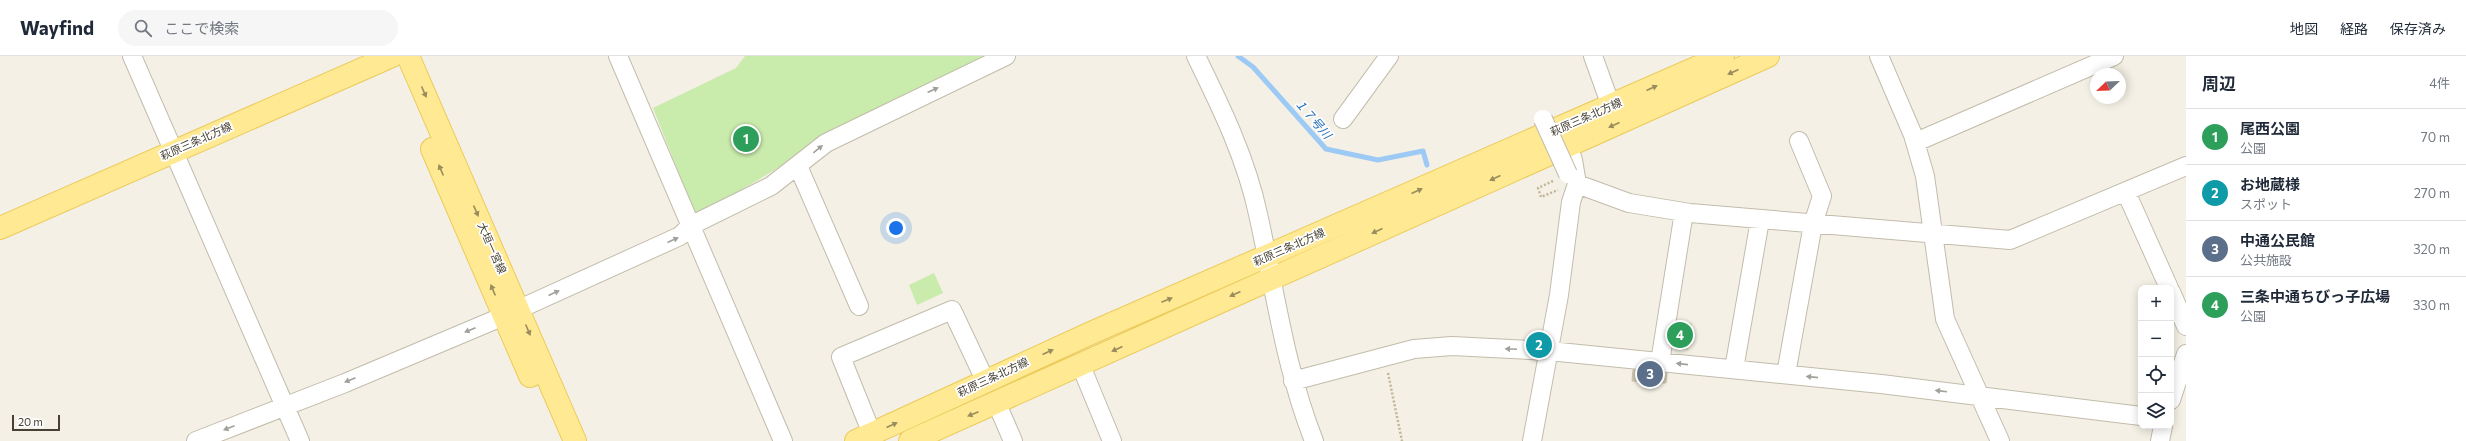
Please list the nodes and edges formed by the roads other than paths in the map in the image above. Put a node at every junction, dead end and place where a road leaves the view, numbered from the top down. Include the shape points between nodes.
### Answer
1 (132, 56) edge
2 (392, 56) edge
3 (408, 56) edge
4 (618, 56) edge
5 (1006, 56) edge
6 (1196, 56) edge
7 (1389, 56) edge
8 (1593, 56) edge
9 (1723, 56) edge
10 (1768, 56) edge
11 (1879, 56) edge
12 (2114, 56) edge
13 (1611, 106) junction
14 (1342, 119) dead end
15 (1544, 119) dead end
16 (1799, 141) dead end
17 (1916, 142) junction
18 (1568, 146) junction
19 (174, 151) junction
20 (798, 166) junction
21 (2186, 166) edge
22 (1568, 182) junction
23 (2126, 192) junction
24 (1684, 212) junction
25 (1760, 220) junction
26 (1814, 224) junction
27 (690, 226) junction
28 (0, 228) edge
29 (1934, 233) junction
30 (1268, 268) junction
31 (2168, 285) edge
32 (2174, 299) edge
33 (859, 306) dead end
34 (511, 312) junction
35 (2186, 326) edge
36 (1548, 351) junction
37 (2186, 354) edge
38 (1660, 362) junction
39 (1081, 366) junction
40 (1734, 369) junction
41 (1786, 374) junction
42 (985, 380) junction
43 (1293, 381) junction
44 (2173, 393) edge
45 (1980, 395) junction
46 (997, 404) junction
47 (285, 406) junction
48 (2138, 416) edge
49 (2162, 429) edge
50 (864, 438) edge
51 (196, 441) edge
52 (300, 441) edge
53 (559, 441) edge
54 (575, 441) edge
55 (783, 441) edge
56 (910, 441) edge
57 (1013, 441) edge
58 (1112, 441) edge
59 (1314, 441) edge
60 (1532, 441) edge
61 (2000, 441) edge
62 (2160, 441) edge

1 - 19 street
2 - 19 main road, 萩原三条北方線
34 -> 2 main road, 大垣一宮線
3 -> 34 main road, 大垣一宮線
4 - 27 street
20 -> 5 street via 826,143
6 - 30 street via 1243,161 1258,213
7 - 14 street
8 - 13 street
13 -> 9 main road, 萩原三条北方線
10 -> 18 main road, 萩原三条北方線
11 - 17 street
12 - 17 street
30 -> 13 main road, 萩原三条北方線
15 - 22 street, bridge
16 - 26 street via 1822,196
17 - 29 street via 1925,176
18 - 22 street via 1573,160
18 -> 30 main road, 萩原三条北方線
19 - 28 main road, 萩原三条北方線
19 - 47 street
20 - 27 street via 771,186
20 - 33 street
21 - 23 street
22 - 24 street via 1629,203
22 - 36 street via 1571,202 1559,294
23 - 29 street via 2010,240
23 - 31 street
24 - 25 street
24 - 38 street
25 - 26 street
25 - 40 street
26 - 29 street
26 - 41 street
34 -> 27 street via 680,236
27 - 55 street
29 - 45 street via 1945,319
30 -> 39 main road, 萩原三条北方線
42 -> 30 main road, 萩原三条北方線
30 - 43 street
32 - 35 street
34 -> 47 street
34 - 53 main road, 大垣一宮線
34 -> 54 main road, 大垣一宮線
36 - 38 street
36 -> 43 street via 1452,346 1414,349
36 - 60 street
37 - 44 street
40 -> 38 street
39 - 46 main road, 萩原三条北方線
39 - 58 street
40 - 41 street
45 -> 41 street
50 -> 42 main road, 萩原三条北方線
42 - 50 street via 952,310 841,357
43 - 59 street
45 - 48 street
45 - 61 street
46 -> 56 main road, 萩原三条北方線
46 - 57 street
47 -> 51 street
47 - 52 street
49 - 62 street

